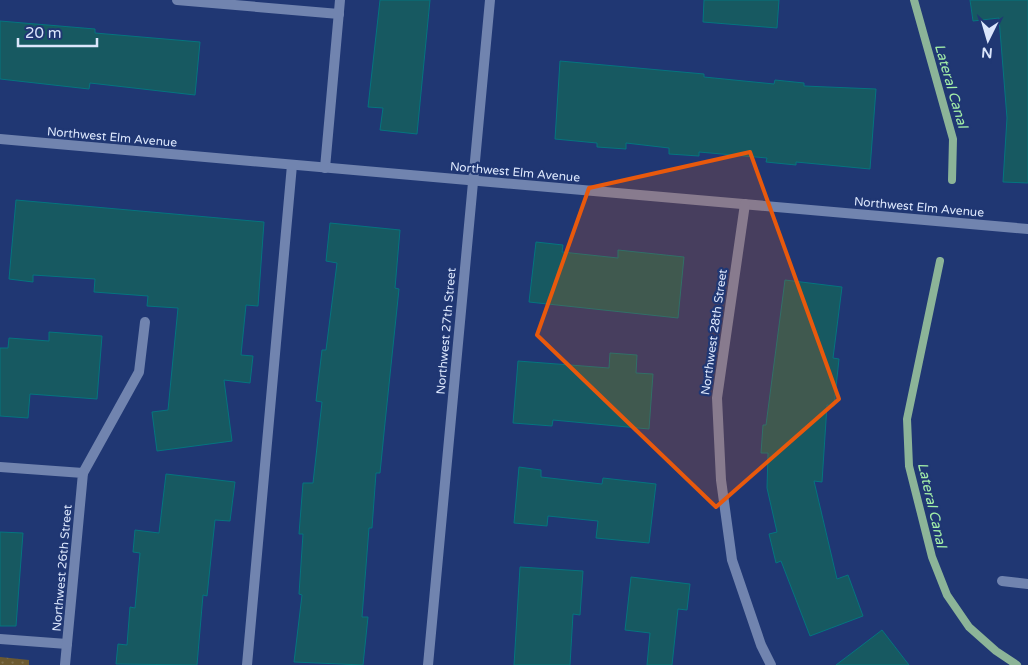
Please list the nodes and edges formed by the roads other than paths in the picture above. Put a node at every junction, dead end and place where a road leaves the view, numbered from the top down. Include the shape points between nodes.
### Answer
1 (178, 0) edge
2 (340, 0) edge
3 (490, 0) edge
4 (338, 14) junction
5 (0, 140) edge
6 (292, 165) junction
7 (325, 168) junction
8 (473, 180) junction
9 (745, 204) junction
10 (1028, 229) edge
11 (145, 322) dead end
12 (0, 467) edge
13 (83, 473) junction
14 (1002, 580) dead end
15 (1028, 584) edge
16 (0, 639) edge
17 (67, 644) junction
18 (65, 665) edge
19 (247, 665) edge
20 (428, 665) edge
21 (771, 665) edge

1 - 4 street
2 - 4 street
3 - 8 street, Northwest 27th Street
4 - 7 street
5 - 6 street, Northwest Elm Avenue
6 - 7 street, Northwest Elm Avenue
6 - 19 street
7 - 8 street, Northwest Elm Avenue
8 - 9 street, Northwest Elm Avenue
8 - 20 street, Northwest 27th Street
9 - 10 street, Northwest Elm Avenue
9 - 21 street, Northwest 28th Street via 717,398 721,480 732,560
11 - 13 street via 139,372
12 - 13 street
13 - 17 street, Northwest 26th Street
14 - 15 street
16 - 17 street
17 - 18 street, Northwest 26th Street

